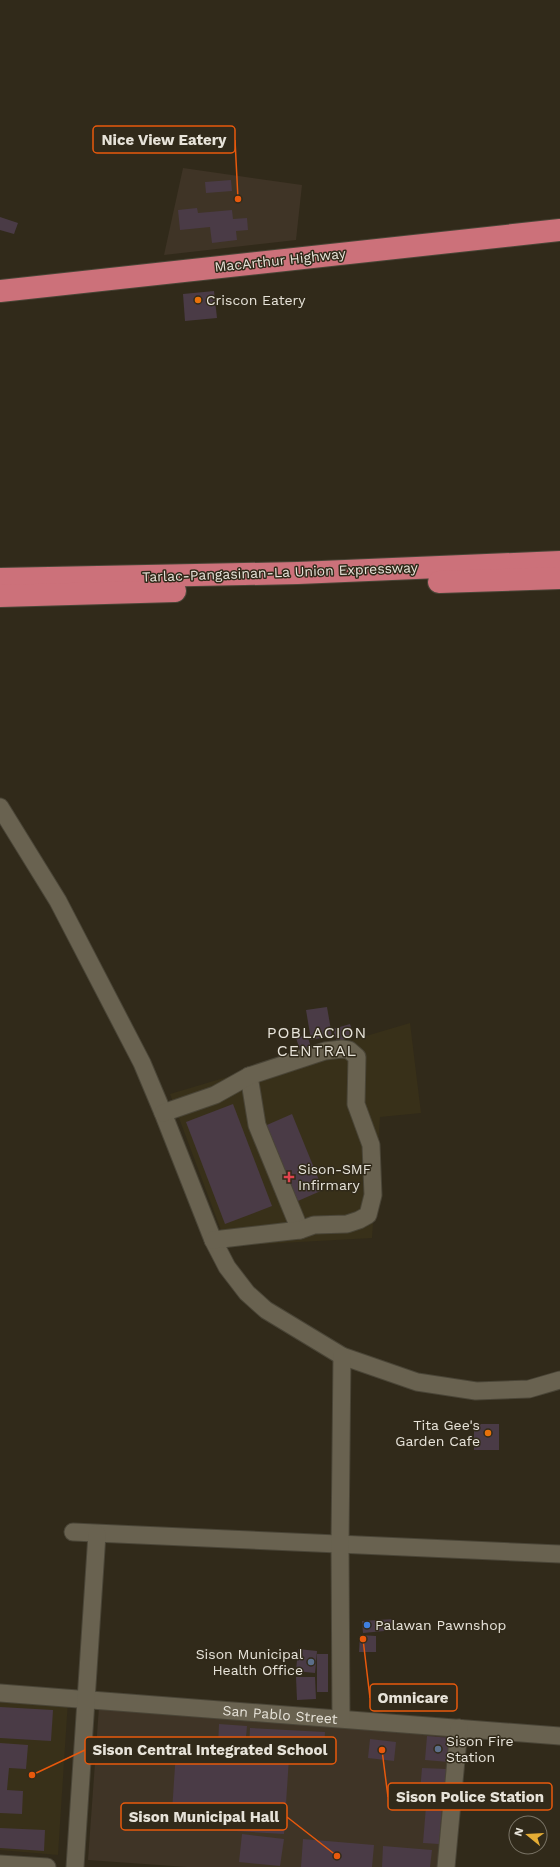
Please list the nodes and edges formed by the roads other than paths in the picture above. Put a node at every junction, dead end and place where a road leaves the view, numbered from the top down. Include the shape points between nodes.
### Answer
1 (560, 230) edge
2 (0, 290) edge
3 (560, 562) edge
4 (560, 578) edge
5 (0, 579) edge
6 (0, 596) edge
7 (0, 807) edge
8 (248, 1076) junction
9 (163, 1113) junction
10 (300, 1230) junction
11 (213, 1240) junction
12 (342, 1356) junction
13 (560, 1380) edge
14 (73, 1532) dead end
15 (98, 1534) junction
16 (340, 1544) junction
17 (560, 1554) edge
18 (0, 1693) edge
19 (86, 1699) junction
20 (341, 1718) junction
21 (459, 1728) junction
22 (560, 1736) edge
23 (0, 1864) edge
24 (48, 1867) edge
25 (75, 1867) edge
26 (446, 1867) edge

1 - 2 highway, MacArthur Highway
3 - 5 highway, Tarlac-Pangasinan-La Union Expressway via 305,573
4 - 6 highway, Tarlac-Pangasinan-La Union Expressway
7 - 9 street via 58,901 142,1063
8 - 9 street via 215,1095
8 - 10 street via 257,1125
8 - 10 street via 325,1051 349,1050 357,1057 356,1104 371,1145 373,1195 370,1209 368,1215 348,1224 314,1225
9 - 11 street
10 - 11 street
11 - 12 street via 227,1267 247,1293 266,1310
12 - 13 street via 417,1382 476,1390 529,1389
12 - 16 street
14 - 15 street
15 - 16 street
15 - 19 street
16 - 17 street
16 - 20 street
18 - 19 street, San Pablo Street
19 - 20 street, San Pablo Street
19 - 25 street
20 - 21 street, San Pablo Street
21 - 22 street, San Pablo Street
21 - 26 street
23 - 24 street

